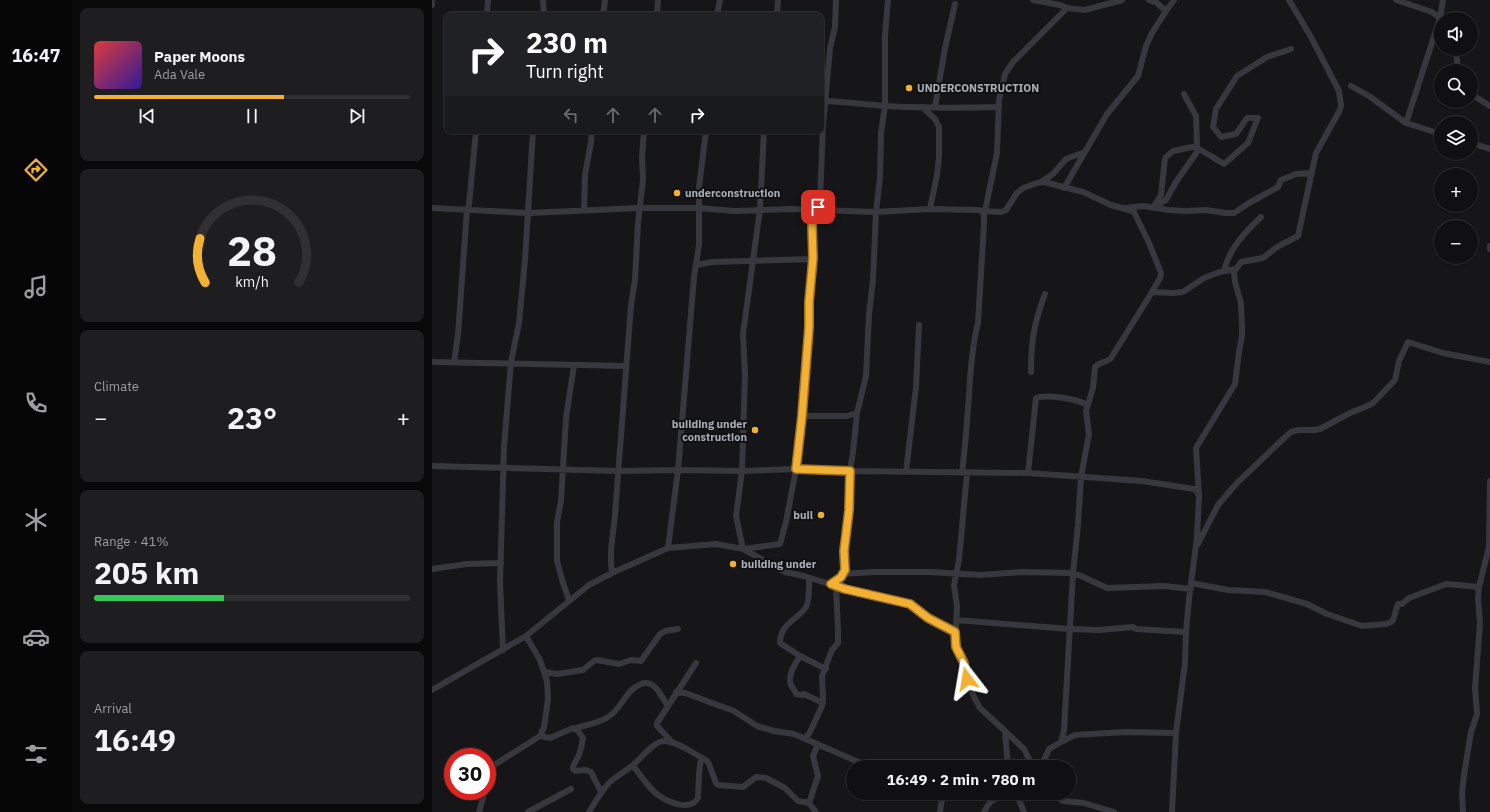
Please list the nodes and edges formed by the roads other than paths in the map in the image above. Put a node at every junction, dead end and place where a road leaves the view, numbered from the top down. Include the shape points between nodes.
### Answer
1 (432, 0) edge
2 (488, 0) edge
3 (543, 0) edge
4 (605, 0) edge
5 (658, 0) edge
6 (720, 0) edge
7 (778, 0) edge
8 (836, 0) edge
9 (888, 0) edge
10 (1033, 0) edge
11 (1122, 0) edge
12 (1149, 0) edge
13 (1174, 0) edge
14 (1289, 0) edge
15 (1396, 0) edge
16 (1443, 0) edge
17 (955, 4) dead end
18 (432, 5) edge
19 (1067, 8) junction
20 (1166, 10) junction
21 (487, 12) edge
22 (544, 12) edge
23 (603, 12) edge
24 (657, 12) edge
25 (718, 12) edge
26 (777, 12) edge
27 (1442, 12) edge
28 (1434, 13) edge
29 (1434, 39) edge
30 (1291, 49) dead end
31 (1351, 86) dead end
32 (1184, 94) dead end
33 (1478, 98) edge
34 (826, 101) junction
35 (885, 106) junction
36 (1490, 106) edge
37 (922, 107) junction
38 (935, 107) junction
39 (999, 107) junction
40 (824, 117) edge
41 (1406, 123) junction
42 (1434, 132) edge
43 (476, 134) edge
44 (533, 134) edge
45 (592, 134) edge
46 (644, 134) edge
47 (706, 134) edge
48 (764, 134) edge
49 (823, 134) edge
50 (1478, 145) edge
51 (1490, 149) edge
52 (1085, 152) junction
53 (1312, 173) junction
54 (1041, 182) junction
55 (1064, 188) junction
56 (1153, 207) junction
57 (432, 208) edge
58 (640, 208) junction
59 (699, 208) junction
60 (1123, 208) junction
61 (467, 209) junction
62 (760, 209) junction
63 (930, 209) junction
64 (584, 210) junction
65 (816, 211) junction
66 (984, 211) junction
67 (876, 212) junction
68 (529, 213) junction
69 (1261, 217) dead end
70 (813, 258) junction
71 (753, 261) junction
72 (696, 265) junction
73 (1235, 269) junction
74 (1224, 271) junction
75 (1152, 292) junction
76 (1045, 294) dead end
77 (919, 325) dead end
78 (432, 362) edge
79 (454, 362) junction
80 (512, 362) junction
81 (1490, 362) edge
82 (574, 365) junction
83 (626, 366) junction
84 (1031, 372) dead end
85 (1087, 405) junction
86 (857, 413) junction
87 (802, 416) junction
88 (708, 438) dead end
89 (743, 439) junction
90 (432, 466) edge
91 (503, 469) junction
92 (563, 469) junction
93 (796, 469) junction
94 (678, 470) junction
95 (619, 471) junction
96 (742, 471) junction
97 (850, 471) junction
98 (906, 472) junction
99 (964, 473) junction
100 (1028, 473) junction
101 (1081, 477) junction
102 (1490, 481) edge
103 (1199, 497) junction
104 (1490, 535) edge
105 (668, 548) junction
106 (1196, 548) junction
107 (743, 549) junction
108 (501, 563) junction
109 (432, 569) edge
110 (612, 573) junction
111 (956, 573) junction
112 (844, 574) junction
113 (1073, 574) junction
114 (809, 578) junction
115 (833, 585) junction
116 (1191, 586) junction
117 (1479, 587) junction
118 (569, 600) junction
119 (956, 620) junction
120 (678, 629) dead end
121 (1070, 629) junction
122 (955, 632) junction
123 (1186, 632) junction
124 (526, 636) junction
125 (503, 650) junction
126 (800, 656) junction
127 (696, 662) dead end
128 (826, 669) junction
129 (545, 672) junction
130 (432, 690) edge
131 (676, 692) junction
132 (823, 703) junction
133 (667, 705) junction
134 (576, 728) junction
135 (1004, 730) junction
136 (1176, 733) junction
137 (540, 736) junction
138 (804, 738) junction
139 (1061, 742) junction
140 (673, 743) junction
141 (818, 744) junction
142 (701, 758) junction
143 (854, 760) edge
144 (1007, 760) edge
145 (1030, 760) edge
146 (1044, 760) edge
147 (496, 764) edge
148 (633, 766) junction
149 (571, 789) dead end
150 (601, 792) junction
151 (482, 800) edge
152 (942, 800) edge
153 (994, 800) edge
154 (1019, 800) edge
155 (1062, 800) edge
156 (809, 804) junction
157 (684, 809) edge
158 (479, 812) edge
159 (528, 812) edge
160 (589, 812) edge
161 (816, 812) edge
162 (940, 812) edge
163 (984, 812) edge
164 (1024, 812) edge
165 (1114, 812) edge
166 (1172, 812) edge
167 (1463, 812) edge

1 - 18 street
2 - 21 street
3 - 22 street
4 - 23 street
5 - 24 street
6 - 25 street
7 - 26 street
8 - 34 street
9 - 35 street via 885,35
10 - 19 street
11 - 19 street via 1085,10
12 - 20 street
13 - 20 street
14 - 53 street via 1311,37 1340,96 1340,110 1316,153
15 - 28 street
16 - 27 street
17 - 38 street via 944,49
19 - 39 street via 1013,62 1005,74
20 - 52 street via 1149,40 1139,74 1107,114
29 - 41 street
30 - 56 street via 1267,57 1237,76 1216,109 1214,127 1221,137 1236,134 1247,118 1258,118 1248,143 1224,164 1199,149 1166,200
31 - 41 street
32 - 56 street via 1196,116 1198,146 1173,151 1165,158 1161,195
33 - 36 street
34 - 35 street
34 - 40 street
35 - 37 street
35 - 67 street
37 - 38 street
37 - 63 street via 939,126 939,157
38 - 39 street
39 - 66 street via 997,153
41 - 42 street
43 - 61 street
44 - 68 street
45 - 64 street via 585,175
46 - 58 street
47 - 59 street
48 - 62 street
49 - 65 street via 820,200
50 - 51 street
52 - 54 street via 1066,159 1053,174
52 - 55 street
53 - 56 street via 1296,174 1281,180 1278,187 1234,213
53 - 73 street via 1298,236 1263,258 1241,262
54 - 55 street
54 - 66 street via 1023,188 1006,210
55 - 60 street via 1083,192
56 - 60 street
57 - 61 street
58 - 59 street
58 - 64 street
58 - 83 street
59 - 62 street via 735,211
59 - 72 street
60 - 75 street via 1136,214 1160,270 1161,276
61 - 68 street
61 - 79 street
62 - 65 street
62 - 71 street
63 - 66 street
63 - 67 street
64 - 68 street
65 - 67 street
65 - 70 street via 812,225
66 - 99 street via 978,323 969,381
67 - 86 street via 866,376
68 - 80 street via 519,323
69 - 74 street via 1235,245
70 - 71 street
70 - 87 street
71 - 72 street
71 - 89 street via 743,334
72 - 94 street
73 - 74 street
73 - 103 street via 1233,274 1241,303 1242,327 1235,384 1196,448
74 - 75 street via 1199,281 1183,292
75 - 85 street via 1110,358 1095,366 1093,388
76 - 84 street via 1036,319 1031,345
77 - 98 street via 916,387
78 - 79 street
79 - 80 street
80 - 82 street
80 - 91 street
81 - 106 street via 1442,353 1408,342 1392,384 1369,406 1320,429 1298,430 1283,438 1218,505
82 - 83 street
82 - 92 street via 566,418
83 - 95 street
85 - 100 street via 1079,401 1036,398
85 - 101 street via 1089,434
86 - 87 street via 847,416
86 - 97 street
87 - 93 street
88 - 89 street
89 - 96 street
90 - 91 street
91 - 92 street
91 - 108 street
92 - 95 street
92 - 118 street via 557,522 557,561
93 - 96 street
93 - 97 street
93 - 107 street via 780,544
94 - 95 street
94 - 96 street
94 - 105 street
95 - 110 street via 610,545
96 - 107 street via 736,516
97 - 98 street
97 - 112 street
98 - 99 street
99 - 100 street
99 - 111 street
100 - 101 street
101 - 103 street via 1142,481 1191,488
101 - 113 street
102 - 104 street
103 - 106 street
104 - 117 street
105 - 107 street via 716,544
105 - 110 street
106 - 116 street
107 - 114 street via 785,572
108 - 109 street
108 - 125 street
110 - 118 street via 589,585
111 - 112 street
111 - 113 street
111 - 119 street
112 - 115 street
113 - 116 street via 1107,588
113 - 121 street
114 - 115 street
114 - 126 street via 806,605 799,615 787,624 780,639 782,645
115 - 122 street via 910,604 928,618
115 - 128 street via 838,639
116 - 117 street via 1265,592 1307,604 1327,614 1366,626 1391,622 1398,604 1440,586 1453,584
116 - 123 street
117 - 167 street via 1480,623 1475,688 1477,714 1471,732 1464,775
118 - 124 street
119 - 121 street
119 - 122 street
120 - 129 street via 660,634 641,662 630,660 619,664 598,660 583,670 557,674
121 - 123 street via 1133,627 1142,630
121 - 139 street via 1064,735
122 - 135 street via 956,647 964,663 974,697 980,708
123 - 136 street via 1185,663
124 - 125 street
124 - 129 street
125 - 130 street
126 - 128 street
126 - 132 street via 791,674 791,686 796,694 804,694
127 - 131 street
128 - 132 street via 822,682
129 - 137 street via 548,699 546,718
131 - 133 street
131 - 138 street via 734,711 757,726
132 - 138 street via 809,734
133 - 134 street via 653,686 645,683 632,689 621,706 608,717
133 - 140 street via 656,723
134 - 137 street via 550,738
134 - 150 street via 583,738 573,769 591,772
135 - 144 street
135 - 145 street via 1024,749
136 - 139 street via 1104,732 1075,735
136 - 166 street
137 - 147 street
138 - 141 street
139 - 146 street via 1049,750
140 - 142 street
140 - 148 street via 660,742
141 - 143 street
141 - 156 street via 813,756 818,776
142 - 156 street via 709,764 718,785 743,787 756,777 766,778 785,788 798,801
142 - 157 street via 698,798
148 - 150 street via 618,775
148 - 157 street via 657,794
149 - 159 street
150 - 160 street
151 - 158 street
152 - 162 street
153 - 163 street
154 - 164 street
155 - 165 street via 1084,803
156 - 161 street

